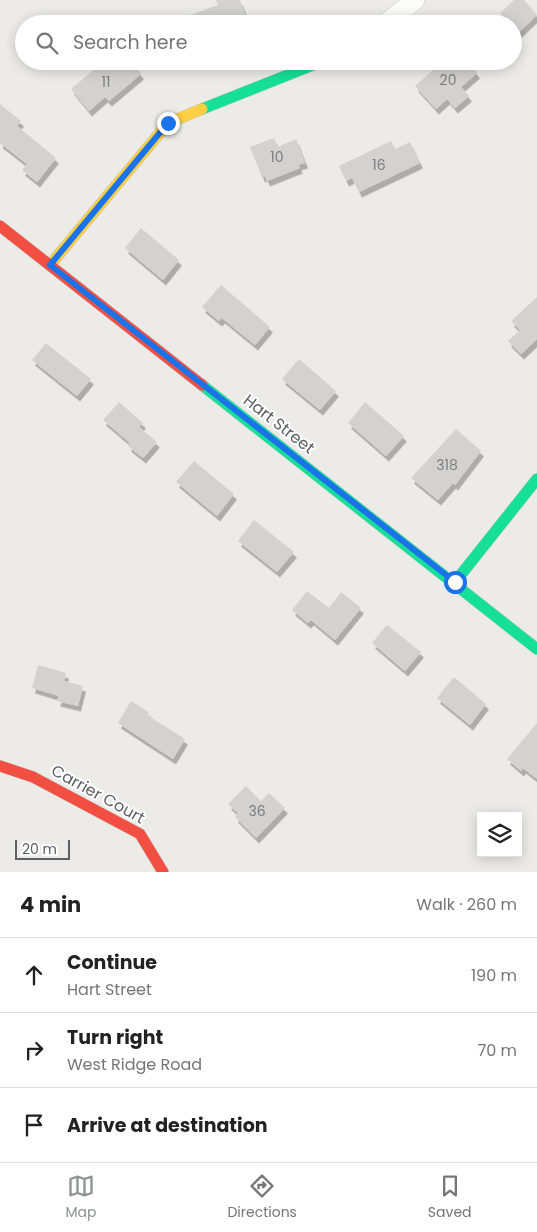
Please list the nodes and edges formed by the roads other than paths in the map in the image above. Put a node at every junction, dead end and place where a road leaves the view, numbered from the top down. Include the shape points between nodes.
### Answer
1 (415, 0) edge
2 (396, 15) edge
3 (300, 70) edge
4 (0, 226) edge
5 (50, 265) junction
6 (537, 479) edge
7 (455, 582) junction
8 (537, 648) edge
9 (0, 766) edge
10 (162, 872) edge

1 - 2 street
3 - 5 street via 168,123
4 - 5 street, Hart Street
5 - 7 street, Hart Street
6 - 7 street
7 - 8 street, Hart Street
9 - 10 street, Carrier Court via 33,777 140,834

